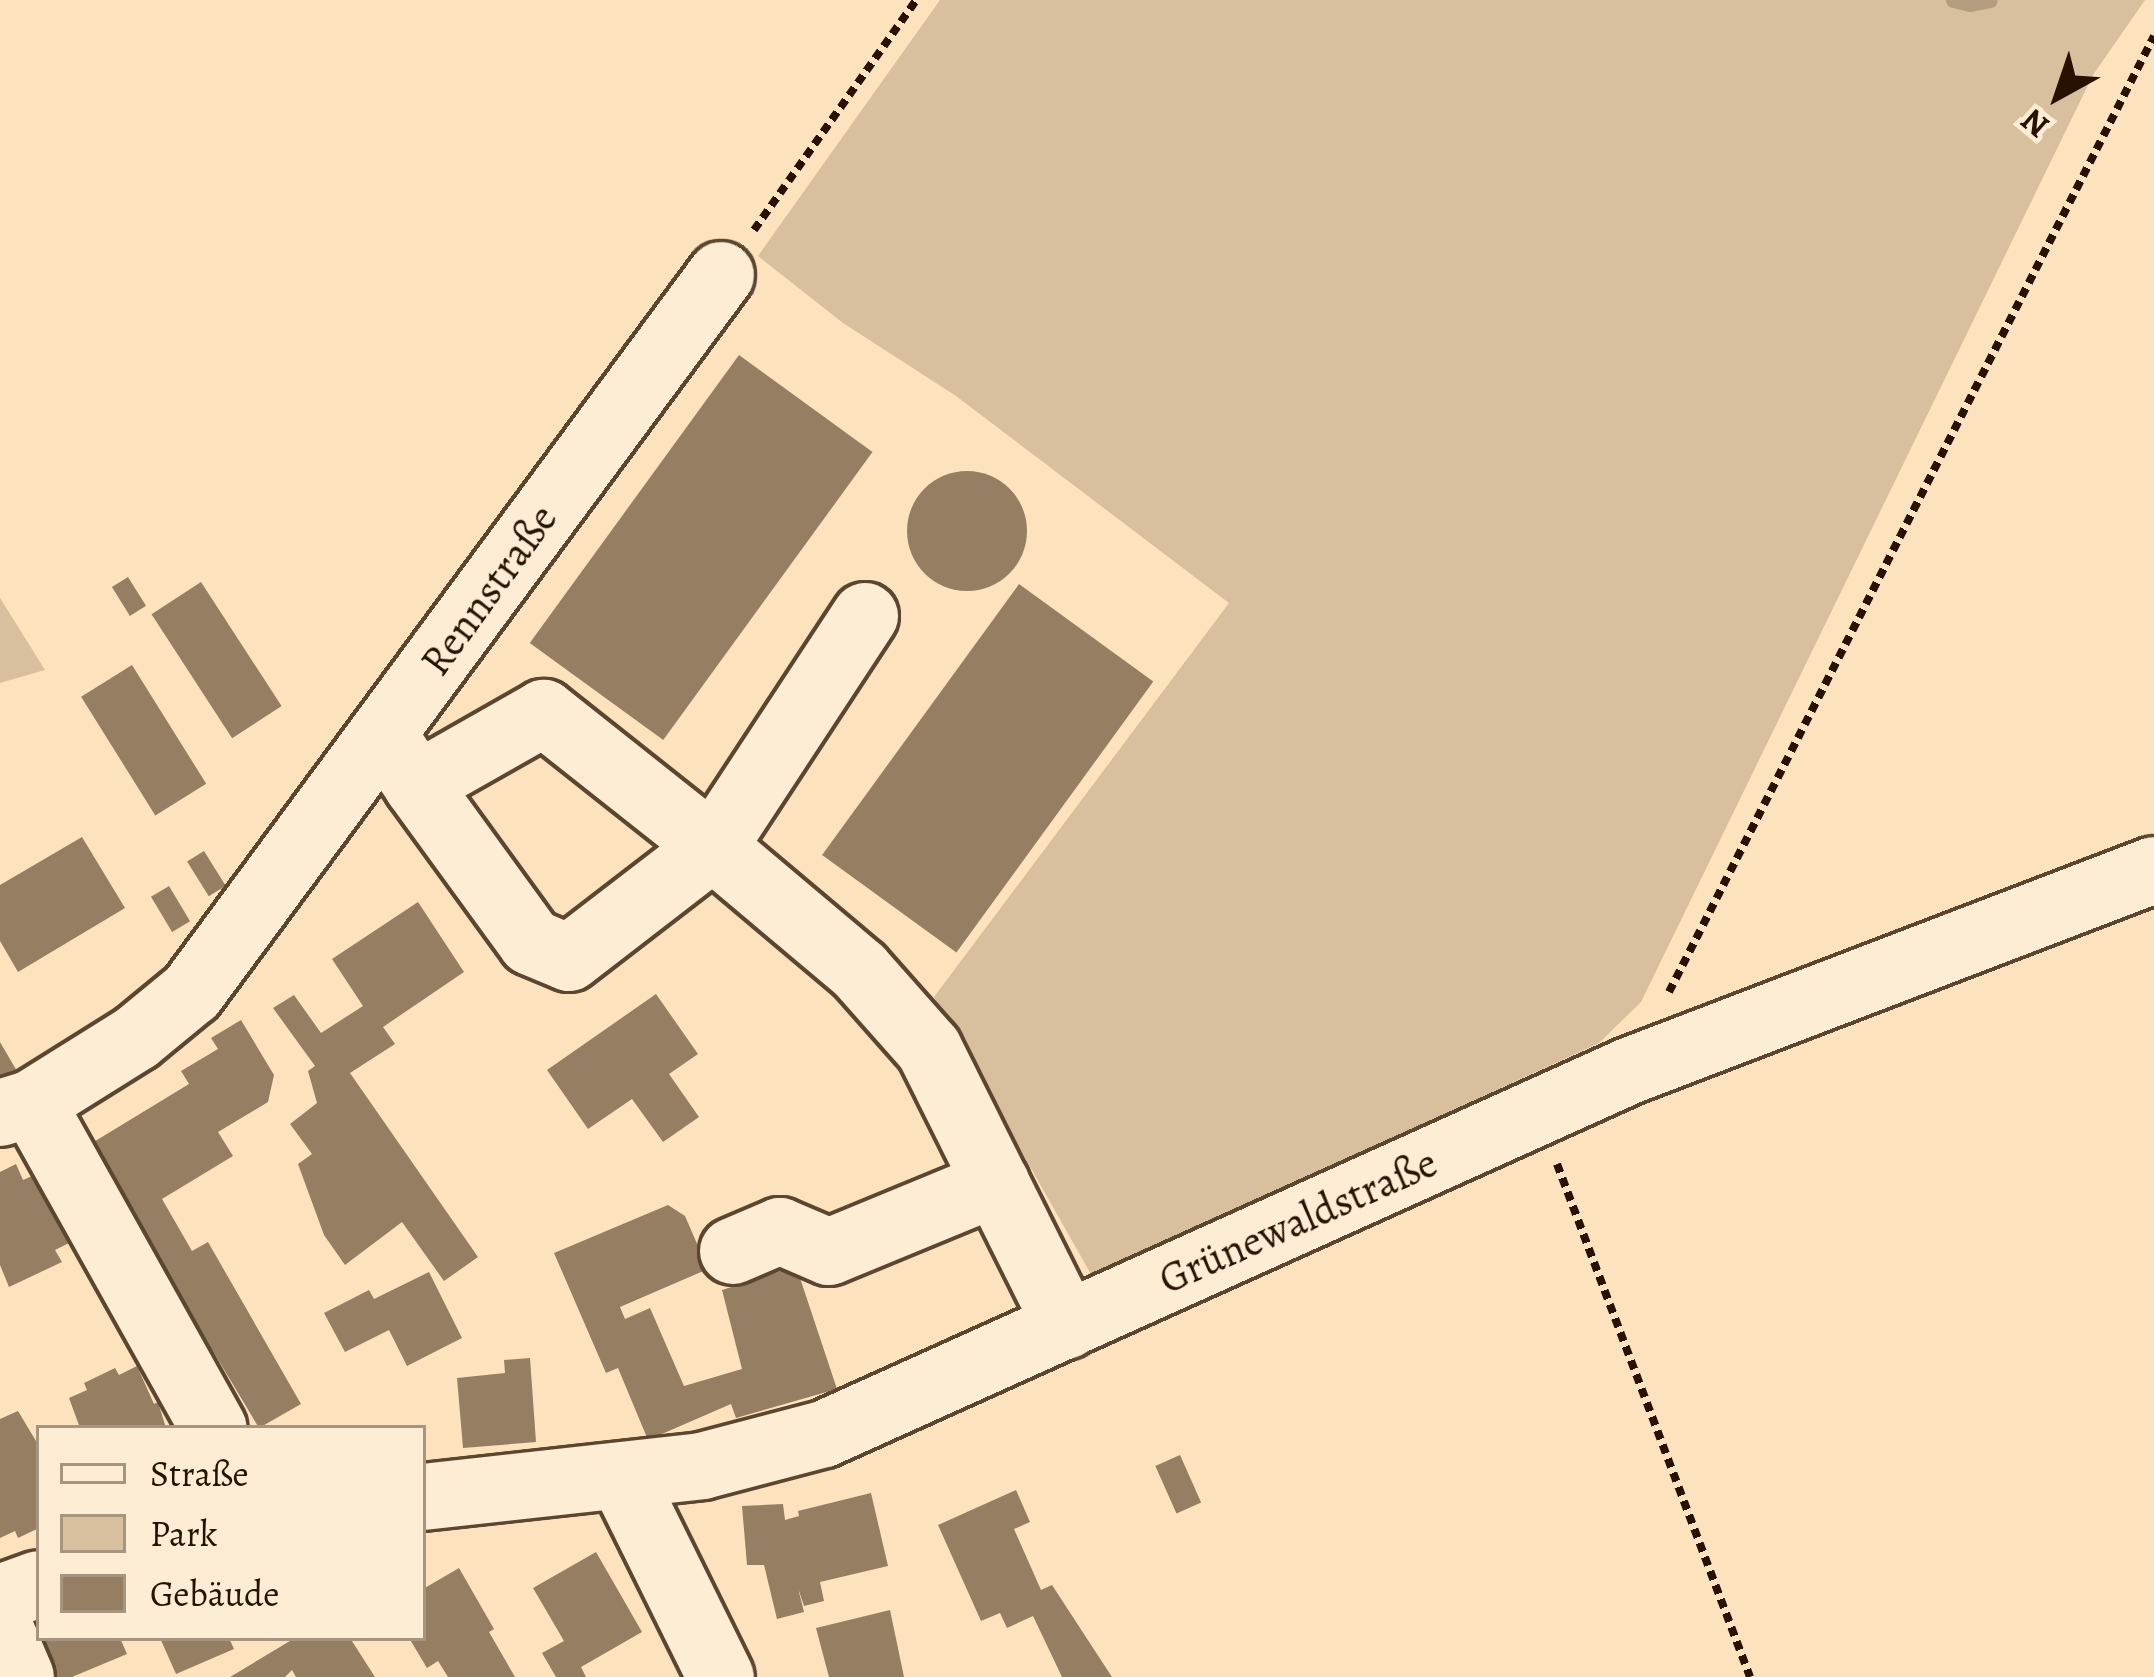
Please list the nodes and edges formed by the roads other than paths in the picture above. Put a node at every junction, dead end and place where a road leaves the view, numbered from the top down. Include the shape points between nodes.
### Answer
1 (722, 275) road end
2 (865, 616) dead end
3 (400, 760) junction
4 (712, 848) junction
5 (2154, 870) edge
6 (16, 1108) edge
7 (996, 1183) junction
8 (733, 1251) dead end
9 (1067, 1326) junction
10 (212, 1425) edge
11 (622, 1477) junction
12 (426, 1497) edge
13 (36, 1585) edge
14 (0, 1598) edge
15 (0, 1628) edge
16 (22, 1677) edge
17 (721, 1677) edge

1 - 3 street, Rennstraße
2 - 4 street
3 - 4 street via 544,713
3 - 4 street via 531,942 569,958
3 - 6 street, Rennstraße via 192,992 136,1038
4 - 7 street via 860,971 929,1048
5 - 9 street, Grünewaldstraße via 1629,1071
6 - 10 street
7 - 8 street via 829,1252 781,1231
7 - 9 street
9 - 11 street, Grünewaldstraße via 824,1434
11 - 12 street, Grünewaldstraße
11 - 17 street
13 - 14 street
15 - 16 street

